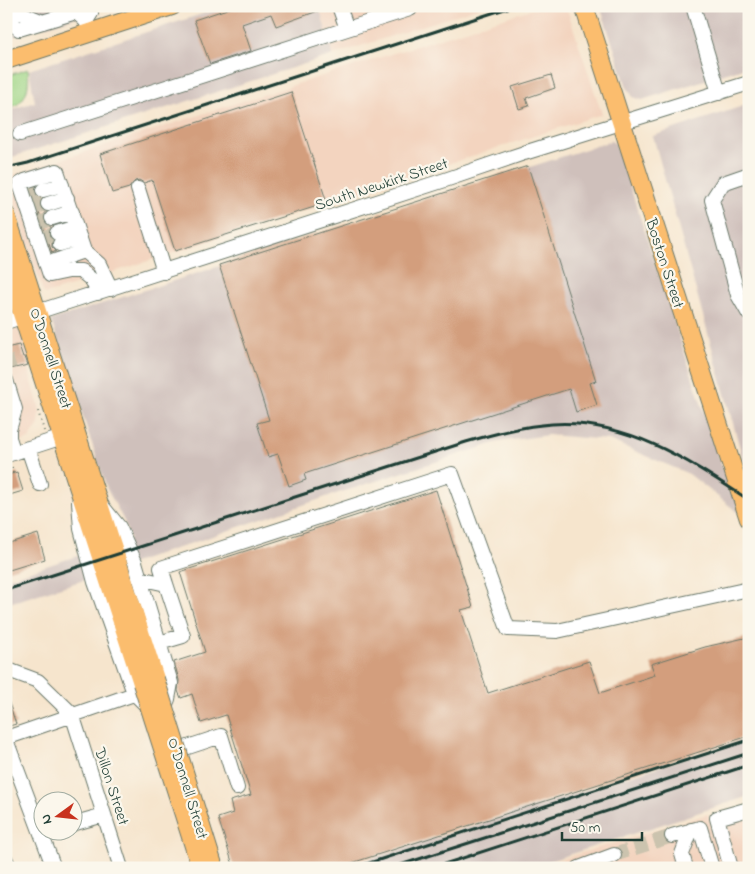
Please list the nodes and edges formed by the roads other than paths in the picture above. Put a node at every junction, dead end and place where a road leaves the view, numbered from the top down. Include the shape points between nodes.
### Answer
1 (172, 6) edge
2 (339, 6) edge
3 (584, 6) edge
4 (693, 6) edge
5 (6, 7) edge
6 (413, 7) edge
7 (6, 13) edge
8 (83, 16) edge
9 (43, 22) junction
10 (346, 29) junction
11 (6, 60) edge
12 (749, 84) edge
13 (719, 93) junction
14 (621, 123) junction
15 (20, 134) dead end
16 (749, 174) edge
17 (62, 185) junction
18 (138, 189) dead end
19 (67, 198) junction
20 (35, 200) junction
21 (72, 212) junction
22 (6, 215) edge
23 (42, 222) junction
24 (78, 232) junction
25 (9, 233) edge
26 (48, 249) junction
27 (84, 251) junction
28 (11, 261) edge
29 (164, 272) junction
30 (104, 291) junction
31 (11, 296) edge
32 (30, 314) junction
33 (749, 314) edge
34 (6, 322) edge
35 (7, 378) edge
36 (69, 435) junction
37 (28, 448) junction
38 (10, 454) edge
39 (40, 484) dead end
40 (98, 501) junction
41 (749, 519) edge
42 (139, 578) junction
43 (166, 584) junction
44 (749, 589) edge
45 (159, 643) junction
46 (6, 671) edge
47 (150, 685) junction
48 (72, 714) junction
49 (163, 727) junction
50 (6, 739) edge
51 (170, 752) junction
52 (237, 788) dead end
53 (32, 802) edge
54 (749, 809) edge
55 (104, 814) junction
56 (82, 821) edge
57 (691, 830) junction
58 (672, 836) tunnel mouth
59 (47, 842) edge
60 (614, 855) tunnel mouth
61 (6, 860) edge
62 (592, 866) edge
63 (681, 866) edge
64 (8, 868) edge
65 (54, 868) edge
66 (121, 868) edge
67 (203, 868) edge
68 (214, 868) edge
69 (712, 868) edge
70 (731, 868) edge

1 - 8 main road
2 - 10 street
3 - 14 main road, Boston Street
4 - 13 street
5 - 9 street
6 - 10 street
7 - 9 street via 8,20 19,29
8 - 9 street
8 - 11 main road
10 - 15 street
12 - 13 street, South Newkirk Street
13 - 14 street, South Newkirk Street
14 - 29 street, South Newkirk Street
14 - 41 main road, Boston Street
16 - 33 street via 723,183 712,200 738,295
17 - 19 street
17 - 20 street
17 - 20 street via 57,171 20,184
18 - 29 street
19 - 20 street
19 - 21 street
20 - 23 street
21 - 23 street
21 - 24 street
22 - 25 main road, O'Donnell Street
23 - 25 street
23 - 26 street
24 - 26 street
24 - 27 street
25 - 28 main road, O'Donnell Street
26 - 27 street
26 - 30 street via 69,271 82,271
27 - 30 street via 99,264
28 - 31 main road, O'Donnell Street
28 - 32 main road, O'Donnell Street
29 - 30 street, South Newkirk Street
30 - 32 street, South Newkirk Street
31 - 32 main road, O'Donnell Street
32 - 34 street, South Newkirk Street
32 - 36 main road, O'Donnell Street
35 - 38 street via 15,409 9,435
36 - 37 street
36 - 40 main road, O'Donnell Street
36 - 47 main road, O'Donnell Street via 78,485
37 - 38 street
37 - 39 street
40 - 42 street, O'Donnell Street via 119,527
40 - 47 main road, O'Donnell Street
42 - 43 street
42 - 45 street, O'Donnell Street
43 - 44 street via 161,568 452,474 508,629 557,631
43 - 45 street via 183,636
45 - 47 street, O'Donnell Street
46 - 48 street via 38,681
47 - 48 street
47 - 49 street, O'Donnell Street via 156,715
47 - 49 street, O'Donnell Street via 168,699 162,714
47 - 67 main road, O'Donnell Street, bridge
47 - 68 main road, O'Donnell Street, bridge
48 - 50 street
48 - 55 street, Dillon Street
49 - 51 street, O'Donnell Street
50 - 53 street
51 - 52 street via 221,736
51 - 67 street, O'Donnell Street
54 - 70 street via 717,818
55 - 56 street
55 - 66 street, Dillon Street
57 - 58 street
57 - 63 street
57 - 69 street via 700,828
59 - 65 street
60 - 62 street
61 - 64 street

